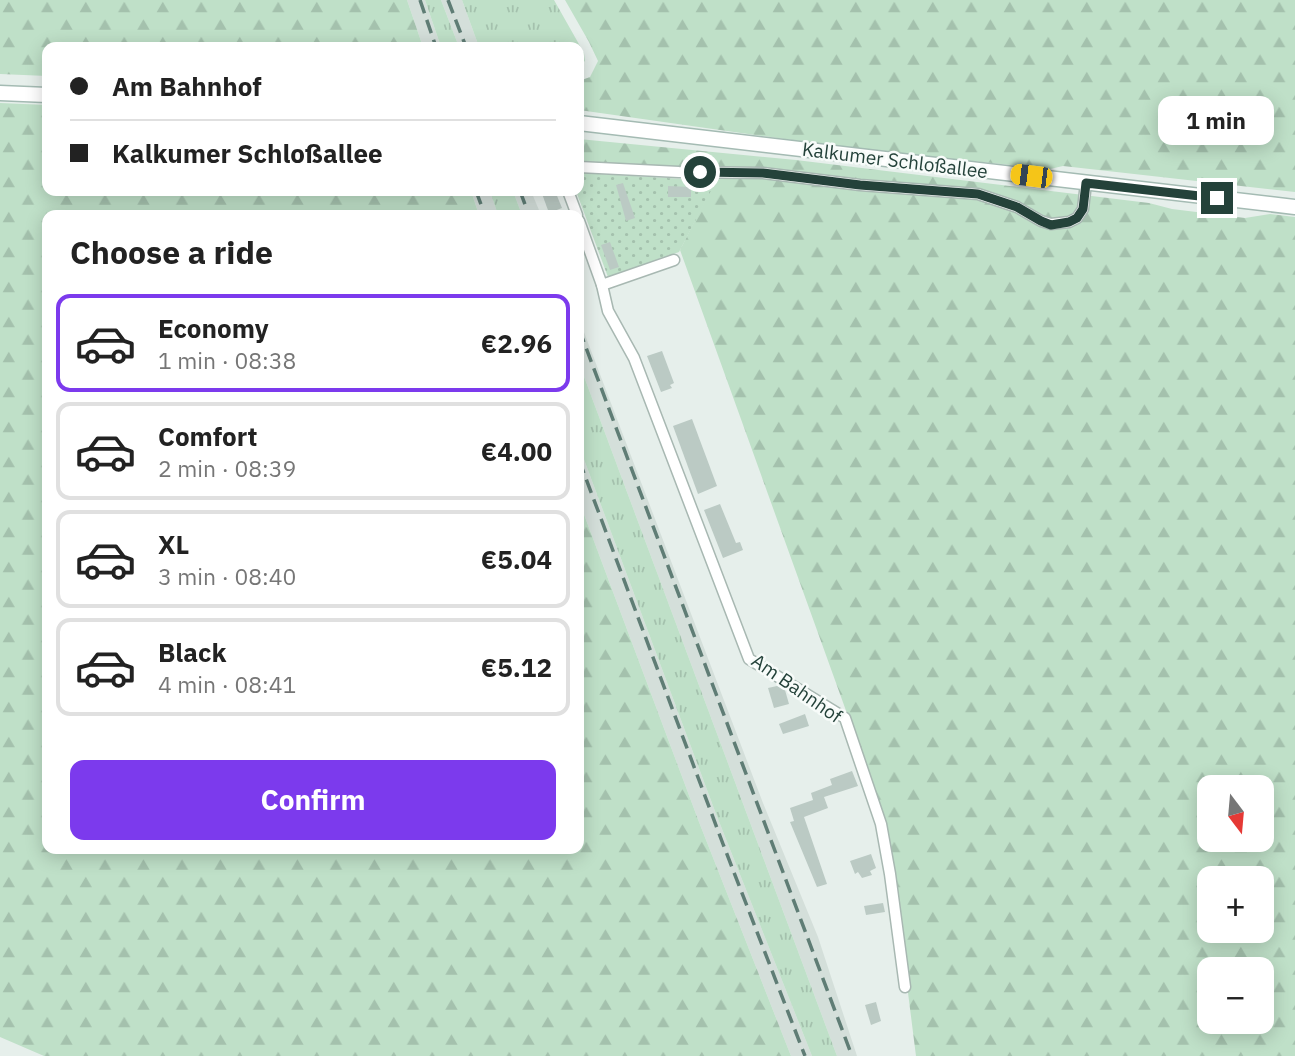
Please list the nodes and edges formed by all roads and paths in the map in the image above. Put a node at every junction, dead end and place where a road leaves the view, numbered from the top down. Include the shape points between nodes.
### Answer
1 (0, 93) edge
2 (42, 95) edge
3 (584, 124) edge
4 (584, 167) edge
5 (1086, 183) junction
6 (1295, 207) edge
7 (584, 236) edge
8 (674, 260) dead end
9 (601, 285) junction
10 (905, 987) dead end

1 - 2 main road
3 - 5 main road, Kalkumer Schloßallee
4 - 5 street via 763,173 978,194 1051,225 1077,218 1083,209
5 - 6 main road, Kalkumer Schloßallee
7 - 9 street, Am Bahnhof
8 - 9 street
9 - 10 street, Am Bahnhof via 608,311 634,358 749,659 845,718 881,824

